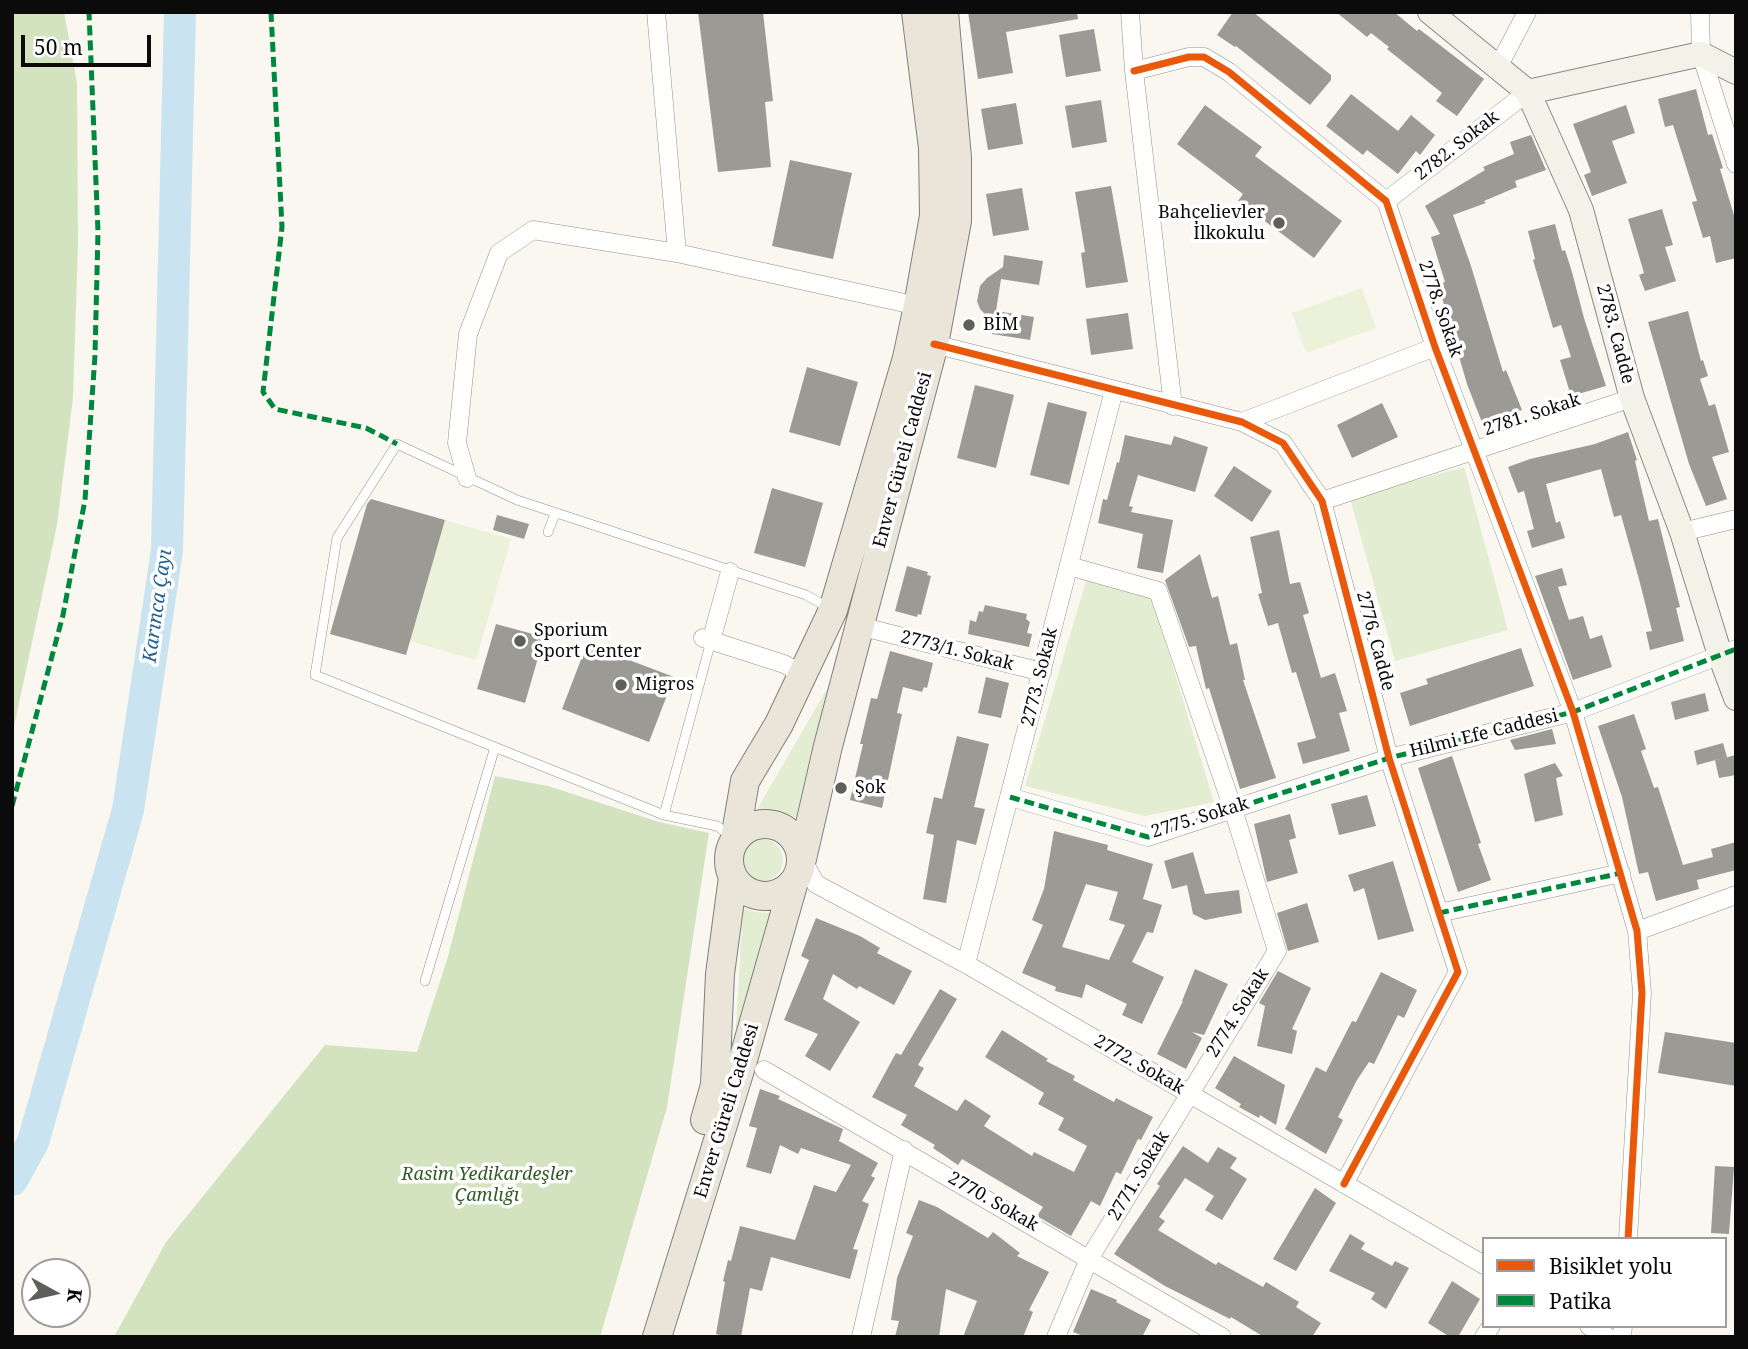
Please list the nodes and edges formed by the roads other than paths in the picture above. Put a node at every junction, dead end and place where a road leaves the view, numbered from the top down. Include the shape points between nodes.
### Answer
1 (656, 12) edge
2 (916, 12) edge
3 (944, 12) edge
4 (1130, 12) edge
5 (1430, 12) edge
6 (1527, 12) edge
7 (1700, 12) edge
8 (1701, 54) junction
9 (1498, 67) junction
10 (1134, 71) junction
11 (1736, 72) edge
12 (1528, 92) junction
13 (1736, 164) edge
14 (1386, 201) junction
15 (677, 253) junction
16 (918, 306) junction
17 (934, 344) junction
18 (1435, 347) junction
19 (1114, 390) junction
20 (1632, 398) junction
21 (1173, 406) junction
22 (1242, 422) junction
23 (1474, 450) junction
24 (467, 478) junction
25 (1322, 501) junction
26 (555, 514) junction
27 (1736, 520) edge
28 (548, 532) dead end
29 (1682, 532) junction
30 (1069, 566) junction
31 (730, 572) junction
32 (833, 610) junction
33 (871, 629) dead end
34 (707, 640) junction
35 (1728, 652) edge
36 (1042, 672) junction
37 (803, 674) junction
38 (1736, 698) edge
39 (1573, 712) junction
40 (495, 747) junction
41 (1390, 758) junction
42 (1010, 797) junction
43 (1233, 809) junction
44 (664, 815) junction
45 (735, 839) junction
46 (1621, 873) junction
47 (804, 876) junction
48 (733, 877) junction
49 (1736, 895) edge
50 (1439, 913) junction
51 (1637, 931) junction
52 (966, 964) junction
53 (425, 981) dead end
54 (764, 1070) dead end
55 (1189, 1094) junction
56 (904, 1150) junction
57 (1344, 1184) junction
58 (1628, 1237) edge
59 (1089, 1259) junction
60 (1482, 1264) edge
61 (640, 1337) edge
62 (657, 1337) edge
63 (861, 1337) edge
64 (1056, 1337) edge
65 (1222, 1337) edge

1 - 15 street
2 - 16 main road, Enver Güreli Caddesi via 934,175 934,216
3 - 17 main road, Enver Güreli Caddesi via 957,158 957,221
4 - 10 street
5 - 9 main road, 2783. Cadde
6 - 9 street
7 - 8 street
8 - 11 main road
8 - 12 main road
8 - 13 street
9 - 12 main road, 2783. Cadde
10 - 14 street via 1204,57 1229,72
10 - 21 street
12 - 14 street, 2782. Sokak
12 - 20 main road, 2783. Cadde via 1581,210
14 - 18 street, 2778. Sokak
15 - 16 street
15 - 24 street via 533,230 499,253 468,334 457,443
16 - 32 main road, Enver Güreli Caddesi
17 - 19 street, 2776. Cadde
17 - 47 main road, Enver Güreli Caddesi via 828,746
18 - 22 street
18 - 23 street, 2778. Sokak
19 - 21 street, 2776. Cadde
19 - 30 street, 2773. Sokak
20 - 23 street, 2781. Sokak
20 - 29 main road, 2783. Cadde
21 - 22 street, 2776. Cadde
22 - 25 street, 2776. Cadde via 1283,443
23 - 25 street, 2781. Sokak
23 - 39 street, 2778. Sokak
24 - 26 lane
24 - 40 lane via 397,444 337,538 315,675
25 - 41 street, 2776. Cadde
26 - 28 lane
26 - 31 lane
27 - 29 street
29 - 35 main road, 2783. Cadde
30 - 36 street, 2773. Sokak
30 - 43 street, 2774. Sokak via 1158,591
31 - 32 lane via 806,595
31 - 34 street
32 - 37 main road, Enver Güreli Caddesi
33 - 36 street, 2773/1. Sokak
34 - 37 street
34 - 44 lane
35 - 38 main road, 2783. Cadde
35 - 39 street, Hilmi Efe Caddesi
36 - 42 street, 2773. Sokak
37 - 45 main road, Enver Güreli Caddesi via 745,781
39 - 41 street, Hilmi Efe Caddesi
39 - 46 street, 2778. Sokak
40 - 44 lane
40 - 53 lane
41 - 43 street, 2775. Sokak
41 - 50 street, 2776. Cadde
42 - 43 street, 2775. Sokak via 1149,836
42 - 52 street, 2773. Sokak
43 - 55 street, 2774. Sokak via 1277,950
44 - 45 lane via 717,826
45 - 47 main road via 753,825 776,824 795,838
45 - 48 main road via 729,858
46 - 50 street
46 - 51 street, 2778. Sokak
47 - 48 main road via 772,896 749,893
47 - 52 street, 2772. Sokak
47 - 62 main road, Enver Güreli Caddesi
48 - 61 main road, Enver Güreli Caddesi via 720,974 715,1085
49 - 51 street
50 - 57 street, 2776. Cadde via 1458,972
51 - 58 street, 2778. Sokak via 1642,993
52 - 55 street, 2772. Sokak
54 - 56 street, 2770. Sokak
55 - 57 street, 2772. Sokak
55 - 59 street, 2771. Sokak
56 - 59 street, 2770. Sokak
56 - 63 street
57 - 60 street, 2772. Sokak
59 - 64 street, 2771. Sokak
59 - 65 street, 2770. Sokak

